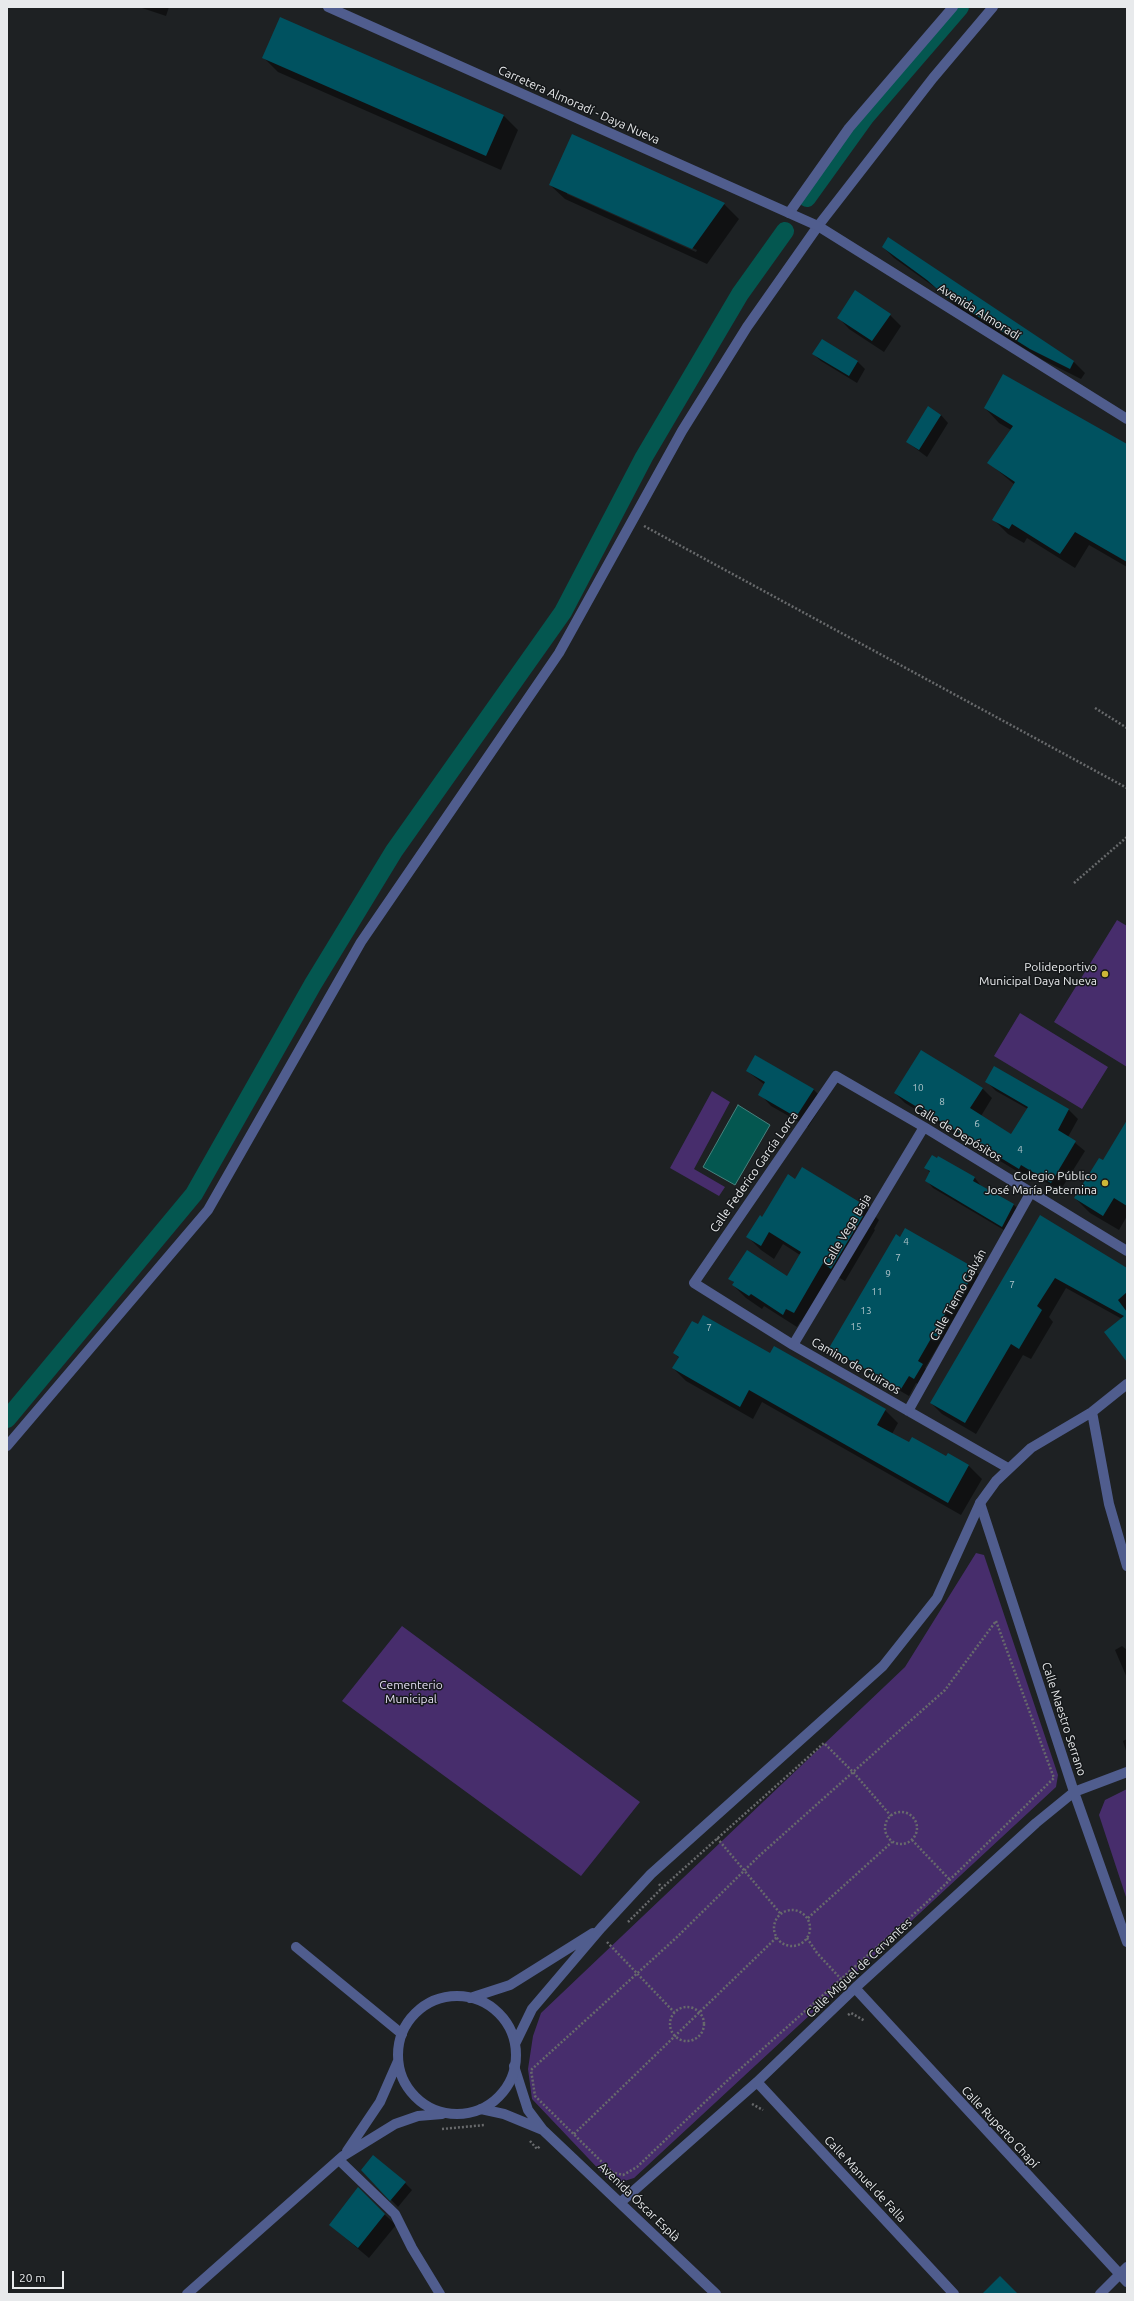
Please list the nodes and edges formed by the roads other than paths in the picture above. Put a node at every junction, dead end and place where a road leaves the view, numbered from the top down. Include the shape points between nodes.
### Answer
1 (328, 7) edge
2 (953, 7) edge
3 (993, 7) edge
4 (789, 213) junction
5 (818, 226) junction
6 (1127, 419) edge
7 (836, 1076) joint
8 (924, 1127) junction
9 (1031, 1192) junction
10 (1127, 1251) edge
11 (694, 1283) joint
12 (793, 1345) junction
13 (1127, 1384) edge
14 (908, 1411) junction
15 (1092, 1412) junction
16 (7, 1446) edge
17 (1008, 1468) junction
18 (980, 1503) junction
19 (1127, 1566) edge
20 (1127, 1772) edge
21 (1074, 1792) junction
22 (601, 1928) junction
23 (1127, 1942) edge
24 (296, 1947) dead end
25 (855, 1988) junction
26 (470, 1998) junction
27 (402, 2034) junction
28 (515, 2044) junction
29 (398, 2061) junction
30 (514, 2066) junction
31 (757, 2082) junction
32 (480, 2109) junction
33 (446, 2113) junction
34 (546, 2133) junction
35 (341, 2158) junction
36 (621, 2202) junction
37 (1123, 2270) edge
38 (1127, 2282) edge
39 (187, 2294) edge
40 (440, 2294) edge
41 (716, 2294) edge
42 (954, 2294) edge
43 (1100, 2294) edge

1 - 4 street, Carretera Almoradí - Daya Nueva
2 - 4 street via 849,128
3 - 5 street via 933,78
4 - 5 street, Carretera Almoradí - Daya Nueva
5 - 6 street, Avenida Almoradí
5 - 16 street via 747,327 682,431 559,653 361,942 208,1210
7 - 8 street, Calle de Depósitos
7 - 11 street, Calle Federico García Lorca
8 - 9 street, Calle de Depósitos
8 - 12 street, Calle Vega Baja
9 - 10 street, Calle de Depósitos
9 - 14 street, Calle Tierno Galván
11 - 12 street, Camino de Guiraos
12 - 14 street, Camino de Guiraos
13 - 15 street
14 - 17 street, Camino de Guiraos
15 - 17 street via 1031,1448
15 - 19 street via 1109,1504
17 - 18 street
18 - 21 street, Calle Maestro Serrano
18 - 22 street via 937,1598 883,1666 651,1874
20 - 21 street, Calle Miguel de Cervantes
21 - 23 street, Calle Maestro Serrano
21 - 25 street, Calle Miguel de Cervantes via 1036,1823
22 - 26 street via 510,1985
22 - 28 street via 532,2009
24 - 27 street
25 - 31 street, Calle Miguel de Cervantes
25 - 37 street, Calle Ruperto Chapí
26 - 27 street via 440,1998 424,2006 411,2018
26 - 28 street via 486,2004 500,2014
27 - 29 street via 398,2047
28 - 30 street
29 - 33 street via 403,2079 413,2096 428,2107
29 - 35 street via 380,2102
30 - 32 street via 508,2084 496,2099
30 - 34 street, Avenida Óscar Esplà via 528,2110
31 - 36 street, Calle Miguel de Cervantes
31 - 42 street, Calle Manuel de Falla
32 - 33 street via 463,2114
32 - 34 street, Avenida Óscar Esplà via 504,2114
33 - 35 street via 418,2116 395,2124
34 - 36 street, Avenida Óscar Esplà
35 - 39 street
35 - 40 street via 396,2214 412,2248
36 - 41 street, Avenida Óscar Esplà
37 - 38 street, Calle Ruperto Chapí
37 - 43 street

